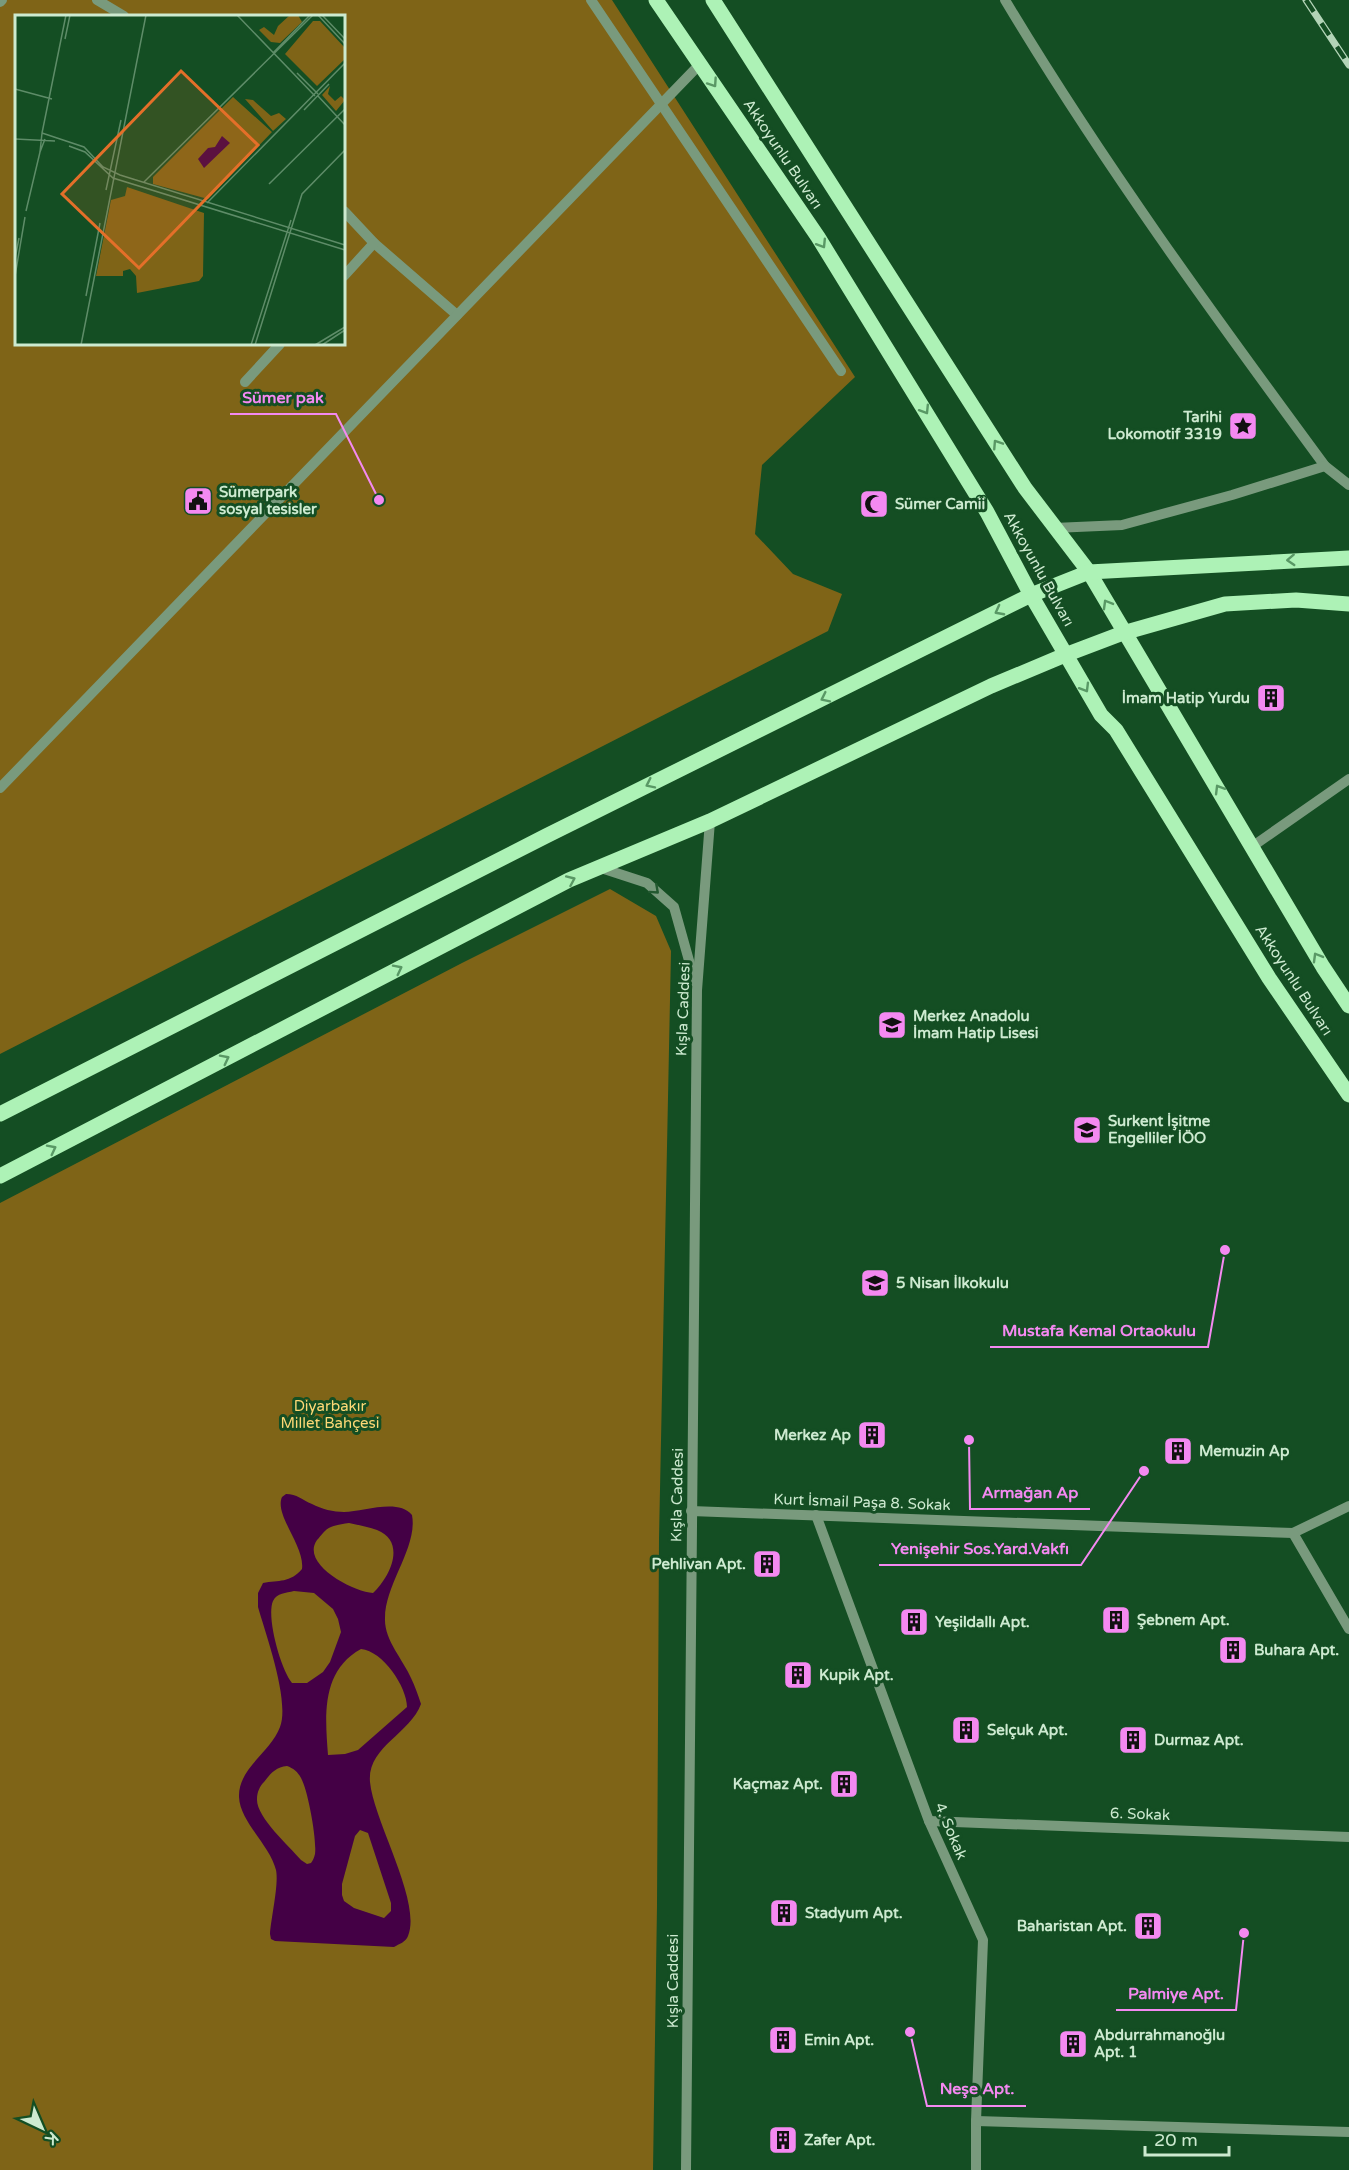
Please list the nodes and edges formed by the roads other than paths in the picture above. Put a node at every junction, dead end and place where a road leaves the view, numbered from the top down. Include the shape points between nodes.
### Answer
1 (97, 0) edge
2 (591, 0) edge
3 (656, 0) edge
4 (713, 0) edge
5 (1005, 0) edge
6 (122, 15) edge
7 (700, 64) junction
8 (660, 104) junction
9 (345, 212) edge
10 (374, 243) junction
11 (345, 275) edge
12 (457, 315) junction
13 (279, 345) edge
14 (841, 371) dead end
15 (245, 382) dead end
16 (1325, 466) junction
17 (1349, 485) edge
18 (1054, 528) junction
19 (1349, 558) edge
20 (1089, 572) junction
21 (1031, 594) junction
22 (1349, 604) edge
23 (1123, 633) junction
24 (1065, 655) junction
25 (1349, 779) edge
26 (0, 788) edge
27 (710, 821) junction
28 (1253, 846) junction
29 (601, 868) junction
30 (697, 990) junction
31 (1349, 1006) edge
32 (1349, 1095) edge
33 (0, 1114) edge
34 (0, 1176) edge
35 (1349, 1506) edge
36 (692, 1511) junction
37 (816, 1515) junction
38 (1293, 1533) junction
39 (1349, 1629) edge
40 (929, 1821) junction
41 (1349, 1837) edge
42 (976, 2121) junction
43 (1349, 2132) edge
44 (686, 2170) edge
45 (976, 2170) edge

1 - 6 street
2 - 8 street
3 - 7 main road, Akkoyunlu Bulvarı
18 -> 4 main road, Akkoyunlu Bulvarı
5 - 16 street via 1195,290
7 - 8 street
7 -> 21 main road, Akkoyunlu Bulvarı via 818,237 987,512
8 - 12 street
8 - 14 street
9 - 10 street
10 - 11 street
10 - 12 street
12 - 26 street
13 - 15 street
16 - 17 street
16 - 18 street via 1122,525
18 - 20 main road, Akkoyunlu Bulvarı
19 -> 20 main road
20 - 21 main road
23 -> 20 main road, Akkoyunlu Bulvarı
21 - 24 main road, Akkoyunlu Bulvarı
21 -> 33 main road
22 - 23 main road via 1296,600 1225,604
23 - 24 main road
28 -> 23 main road, Akkoyunlu Bulvarı
24 - 27 main road via 991,686
24 -> 32 main road, Akkoyunlu Bulvarı via 1101,715 1116,730 1269,978
25 - 28 street
27 - 29 main road
27 - 30 street, Kışla Caddesi
31 -> 28 main road, Akkoyunlu Bulvarı
29 -> 30 street via 646,883 674,907
34 -> 29 main road via 569,880
30 - 36 street, Kışla Caddesi
35 - 38 street, Kurt İsmail Paşa 8. Sokak
36 - 37 street, Kurt İsmail Paşa 8. Sokak
36 - 44 street, Kışla Caddesi
37 - 38 street, Kurt İsmail Paşa 8. Sokak
37 - 40 street, 4. Sokak
38 - 39 street
40 - 41 street, 6. Sokak
40 - 42 street, 4. Sokak via 983,1940
42 - 43 street
42 - 45 street, 4. Sokak

